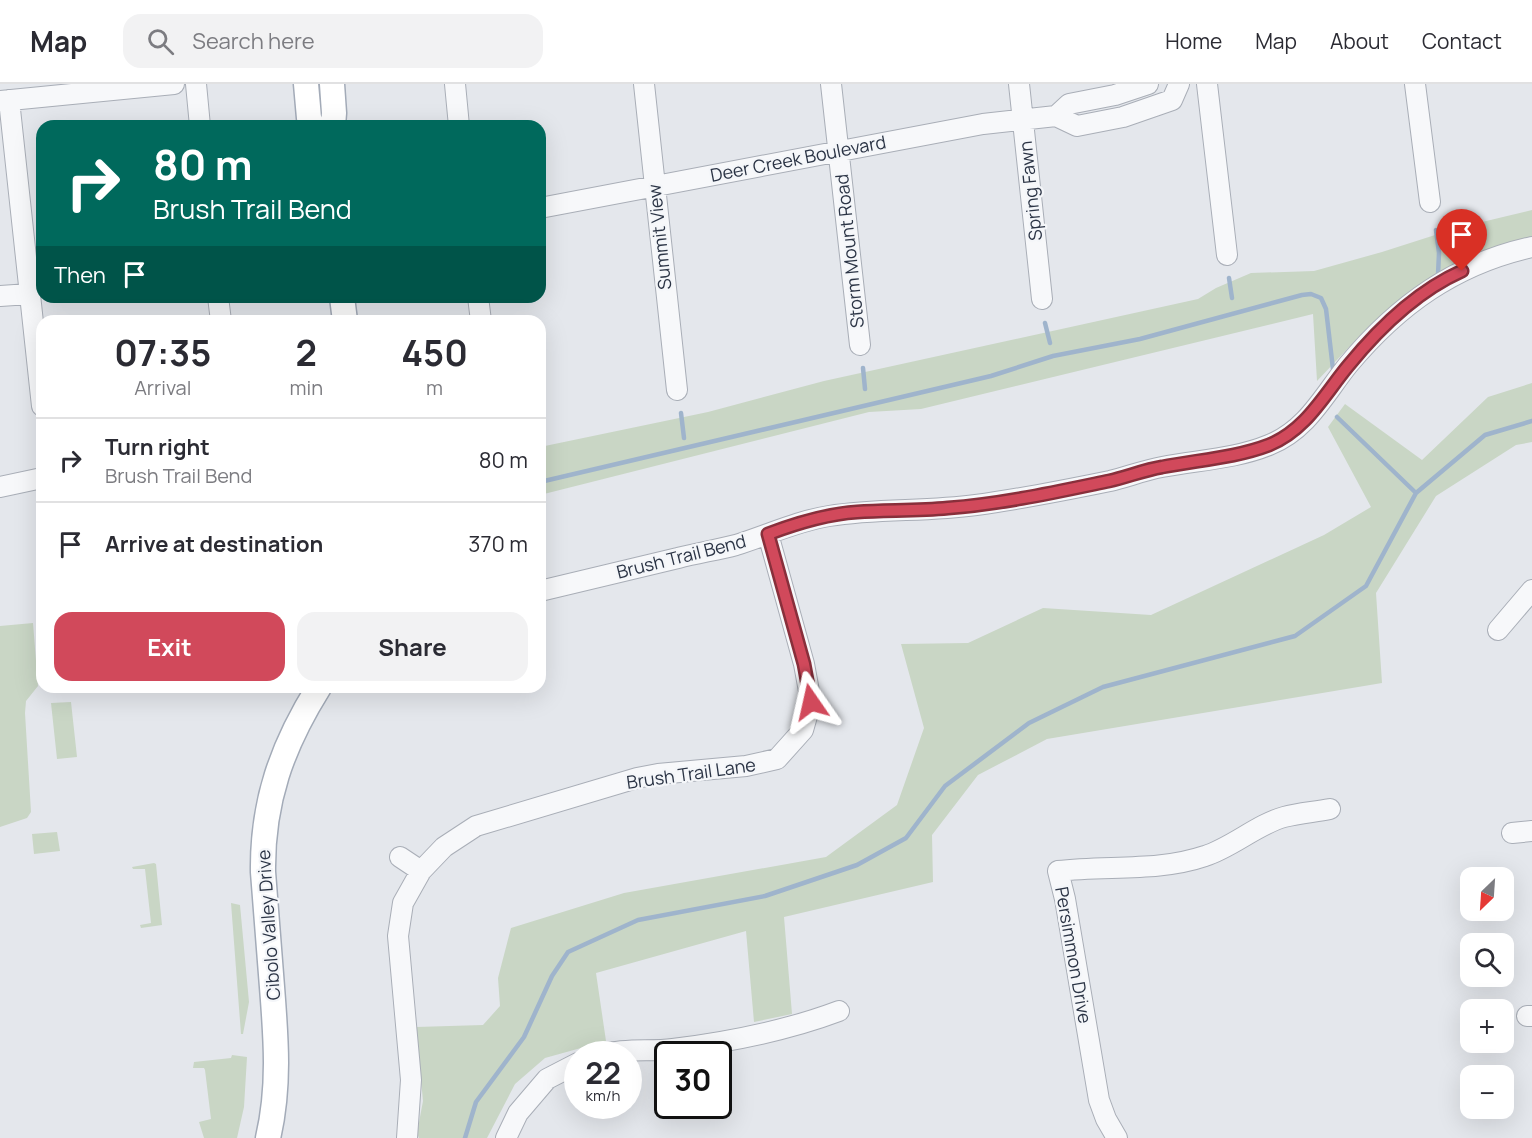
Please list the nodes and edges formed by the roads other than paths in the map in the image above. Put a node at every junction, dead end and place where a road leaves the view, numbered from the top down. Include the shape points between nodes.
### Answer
1 (174, 84) edge
2 (195, 84) edge
3 (306, 84) edge
4 (332, 84) edge
5 (455, 84) edge
6 (644, 84) edge
7 (831, 84) edge
8 (1019, 84) edge
9 (1148, 84) edge
10 (1179, 84) edge
11 (1207, 84) edge
12 (1415, 84) edge
13 (4, 100) edge
14 (1056, 116) junction
15 (1023, 118) junction
16 (199, 120) edge
17 (310, 120) edge
18 (333, 120) edge
19 (458, 120) edge
20 (838, 150) junction
21 (654, 185) junction
22 (1430, 202) dead end
23 (546, 207) edge
24 (1532, 247) edge
25 (1227, 255) dead end
26 (29, 294) junction
27 (0, 296) edge
28 (1042, 299) dead end
29 (860, 345) dead end
30 (36, 354) edge
31 (677, 390) dead end
32 (36, 479) edge
33 (0, 488) edge
34 (768, 534) junction
35 (546, 590) edge
36 (1532, 590) edge
37 (1498, 630) dead end
38 (316, 693) edge
39 (1330, 809) dead end
40 (1532, 831) edge
41 (1512, 833) dead end
42 (400, 857) dead end
43 (421, 871) junction
44 (839, 1011) dead end
45 (642, 1050) edge
46 (564, 1070) edge
47 (268, 1138) edge
48 (407, 1138) edge
49 (506, 1138) edge
50 (1117, 1138) edge

1 - 13 street
2 - 16 street
3 - 17 main road
4 - 18 main road
5 - 19 street
6 - 21 street, Summit View
7 - 20 street, Storm Mount Road
8 - 15 street, Spring Fawn
9 - 14 street, Deer Creek Boulevard via 1069,104
10 - 14 street, Deer Creek Boulevard via 1172,100 1122,117 1077,126
11 - 25 street
12 - 22 street
13 - 26 street
14 - 15 street, Deer Creek Boulevard
15 - 20 street, Deer Creek Boulevard
15 - 28 street, Spring Fawn
20 - 21 street, Deer Creek Boulevard
20 - 29 street, Storm Mount Road
21 - 23 street, Deer Creek Boulevard
21 - 31 street, Summit View
24 - 34 street, Brush Trail Bend via 1450,276 1394,316 1304,422 1271,444 1235,455 1008,500 945,509 837,515 799,522
26 - 27 street
26 - 30 street
32 - 33 street
34 - 35 street, Brush Trail Bend
34 - 43 street, Brush Trail Lane via 811,702 803,730 777,759 637,778 476,826 444,847
36 - 37 street
38 - 47 main road, Cibolo Valley Drive via 276,774 263,842 277,1051
39 - 50 street, Persimmon Drive via 1282,817 1207,856 1183,862 1058,871 1099,1100
40 - 41 street
42 - 43 street
43 - 48 street, Brush Trail Lane via 403,903 398,936 411,1080
44 - 45 street via 804,1024 706,1045
46 - 49 street via 547,1079 518,1113

